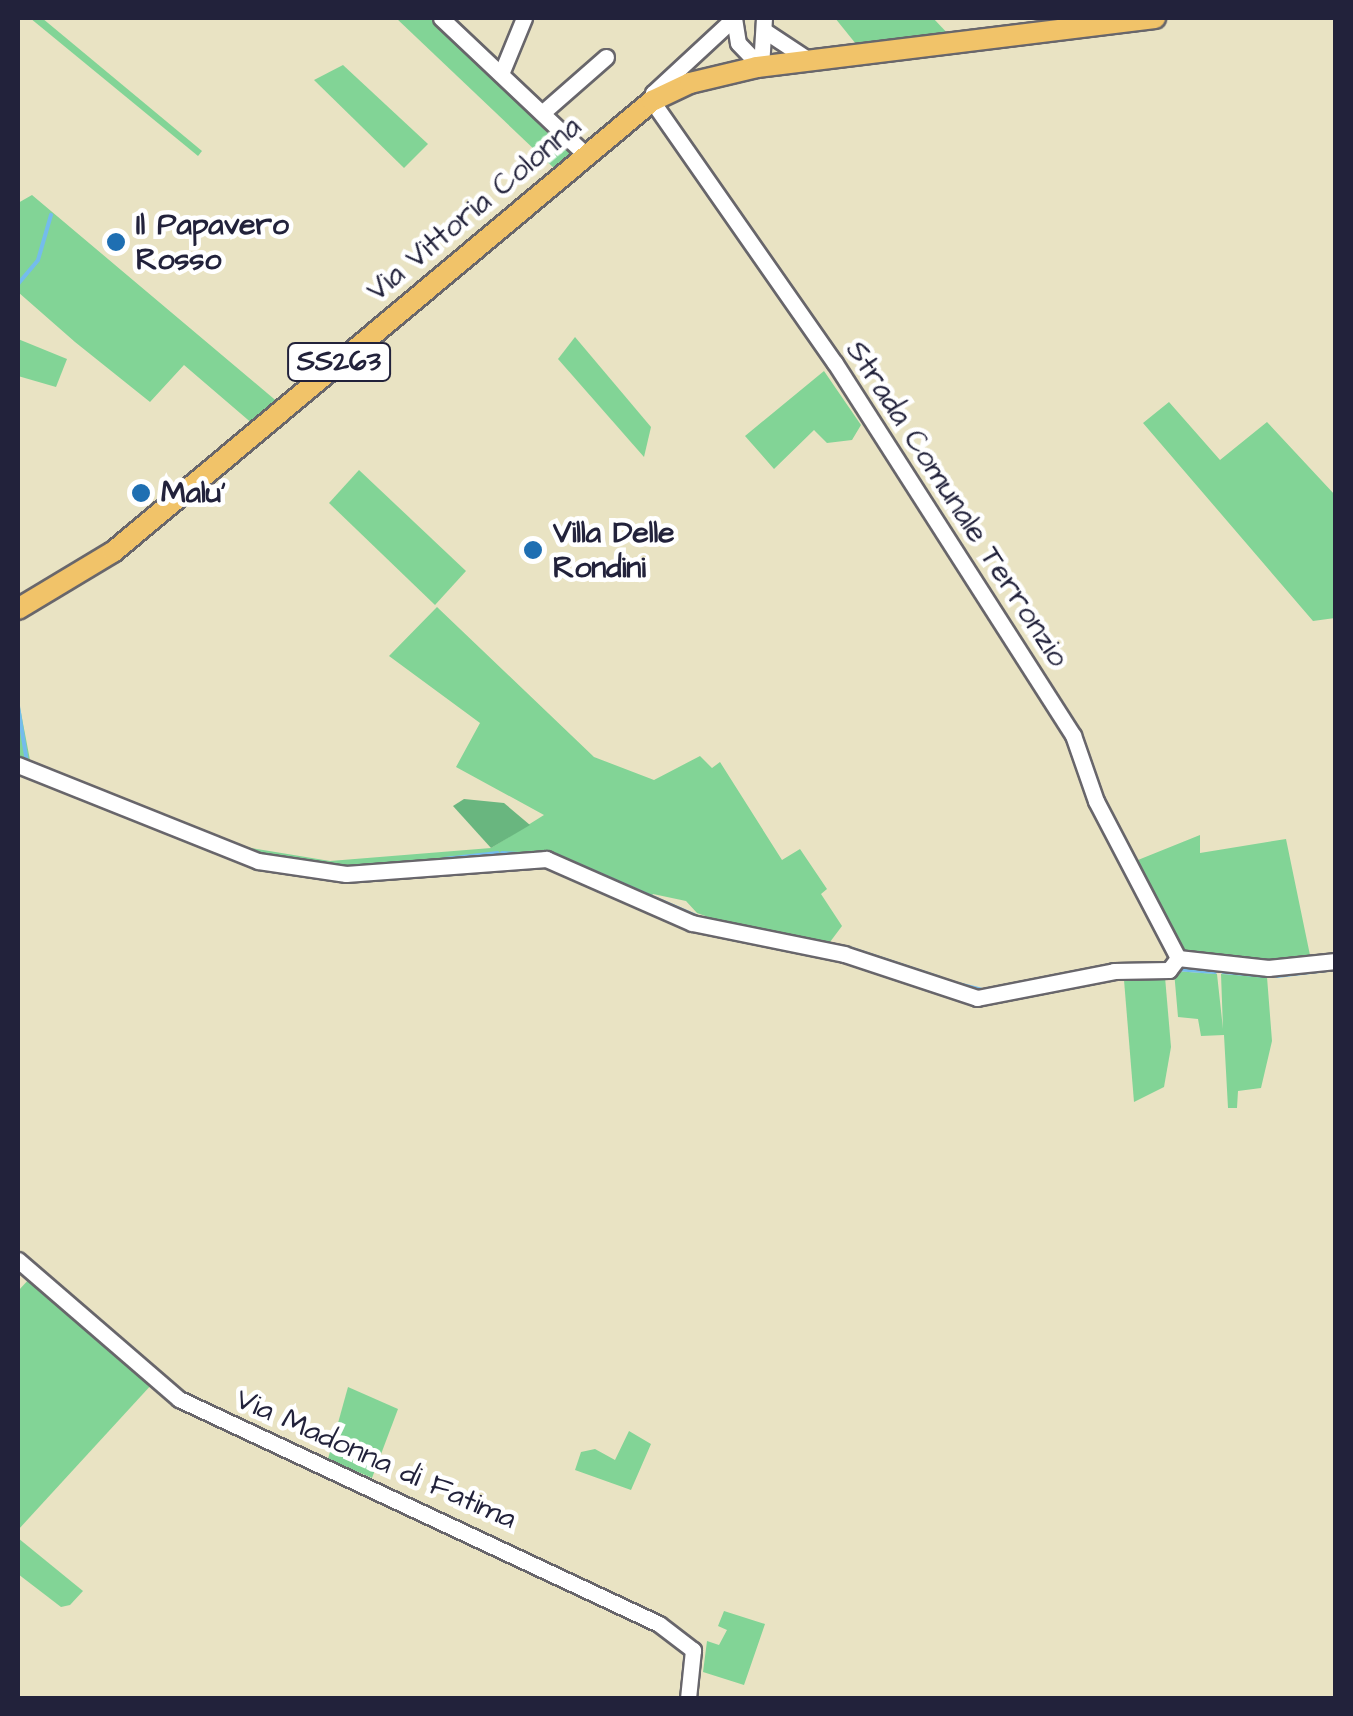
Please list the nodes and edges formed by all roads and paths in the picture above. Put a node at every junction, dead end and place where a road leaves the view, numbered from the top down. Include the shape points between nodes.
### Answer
1 (440, 18) edge
2 (524, 18) edge
3 (734, 18) edge
4 (1155, 18) edge
5 (764, 24) edge
6 (606, 57) dead end
7 (809, 60) junction
8 (761, 67) junction
9 (501, 74) junction
10 (652, 102) junction
11 (542, 114) junction
12 (585, 154) junction
13 (18, 609) edge
14 (18, 765) edge
15 (1178, 958) junction
16 (1336, 961) edge
17 (18, 1260) edge
18 (688, 1698) edge

1 - 9 street
2 - 9 street
3 - 8 street via 738,43
3 - 10 street
4 - 7 main road, SS263
5 - 7 street
5 - 8 street
6 - 11 street
7 - 8 main road, Via Vittoria Colonna / SS263
8 - 10 main road, Via Vittoria Colonna / SS263 via 702,80
9 - 11 street
10 - 12 main road, Via Vittoria Colonna / SS263
10 - 15 street, Strada Comunale Terronzio via 836,363 1072,736 1096,801
11 - 12 street
12 - 13 main road, Via Vittoria Colonna / SS263 via 113,552
14 - 15 street via 258,861 346,874 546,859 692,923 844,954 977,998 1114,971 1169,970
15 - 16 street via 1268,968
17 - 18 street, Via Madonna di Fatima via 179,1399 660,1624 693,1650

